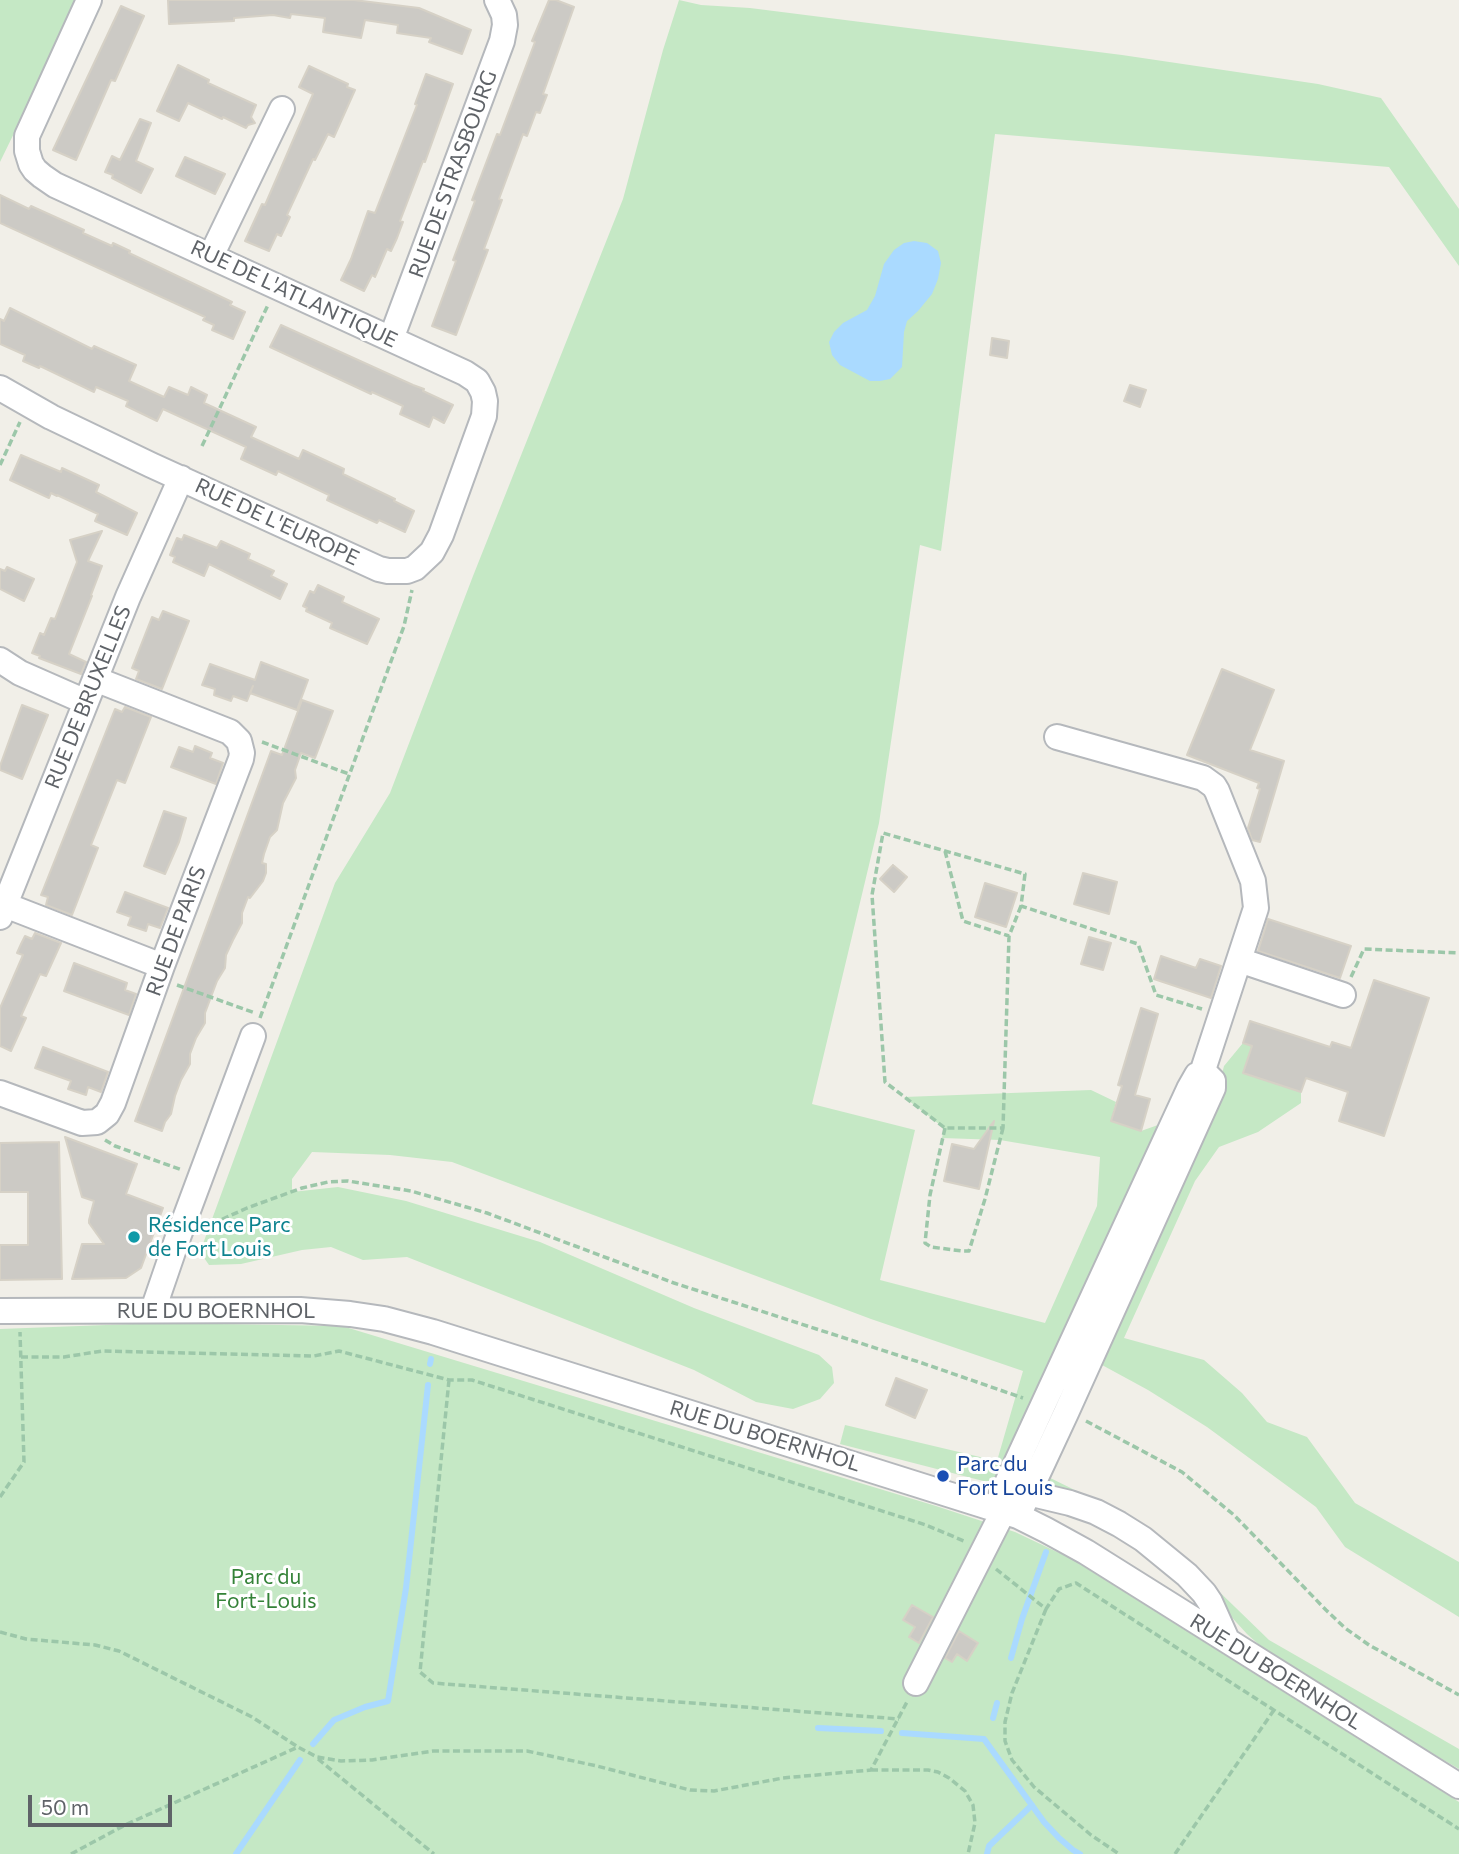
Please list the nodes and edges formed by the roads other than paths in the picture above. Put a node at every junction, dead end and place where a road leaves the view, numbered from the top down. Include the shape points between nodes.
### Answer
1 (89, 0) edge
2 (499, 4) edge
3 (282, 109) dead end
4 (211, 256) junction
5 (391, 339) junction
6 (0, 388) edge
7 (0, 400) edge
8 (51, 417) junction
9 (181, 478) junction
10 (415, 568) joint
11 (0, 660) edge
12 (91, 691) junction
13 (1057, 737) dead end
14 (2, 908) edge
15 (1239, 960) junction
16 (160, 972) junction
17 (1343, 995) road end
18 (257, 1026) road end
19 (1202, 1073) junction
20 (0, 1093) edge
21 (153, 1310) junction
22 (10, 1311) edge
23 (1028, 1493) junction
24 (1005, 1512) junction
25 (1227, 1640) junction
26 (916, 1683) road end
27 (1459, 1786) edge

1 - 4 street, RUE DE L'ATLANTIQUE via 31,126 26,144 32,164 48,181
2 - 5 street, RUE DE STRASBOURG via 505,25 502,41
3 - 4 street
4 - 5 street, RUE DE L'ATLANTIQUE
5 - 10 street, RUE DE L'ATLANTIQUE via 465,373 480,387 485,401 484,416 437,544
6 - 8 street, RUE DE L'EUROPE
7 - 8 street, RUE DE L'EUROPE
8 - 9 street, RUE DE L'EUROPE
9 - 10 street, RUE DE L'EUROPE via 379,569 398,572
9 - 12 street, RUE DE BRUXELLES
11 - 12 street via 20,673
12 - 14 street, RUE DE BRUXELLES
12 - 16 street, RUE DE PARIS via 224,729 239,741 242,753
13 - 15 street via 1203,778 1214,786 1253,881 1256,908
14 - 16 street
15 - 17 street
15 - 19 street
16 - 20 street, RUE DE PARIS via 113,1103 98,1121 77,1122
18 - 21 street
19 - 23 street via 1211,1076 1213,1088
19 - 24 street via 1189,1089 1042,1405
21 - 22 street, RUE DU BOERNHOL
21 - 24 street, RUE DU BOERNHOL via 309,1310 401,1323
23 - 24 street
23 - 25 street via 1096,1512 1143,1539 1204,1593
24 - 25 street, RUE DU BOERNHOL via 1086,1552
24 - 26 street
25 - 27 street, RUE DU BOERNHOL

